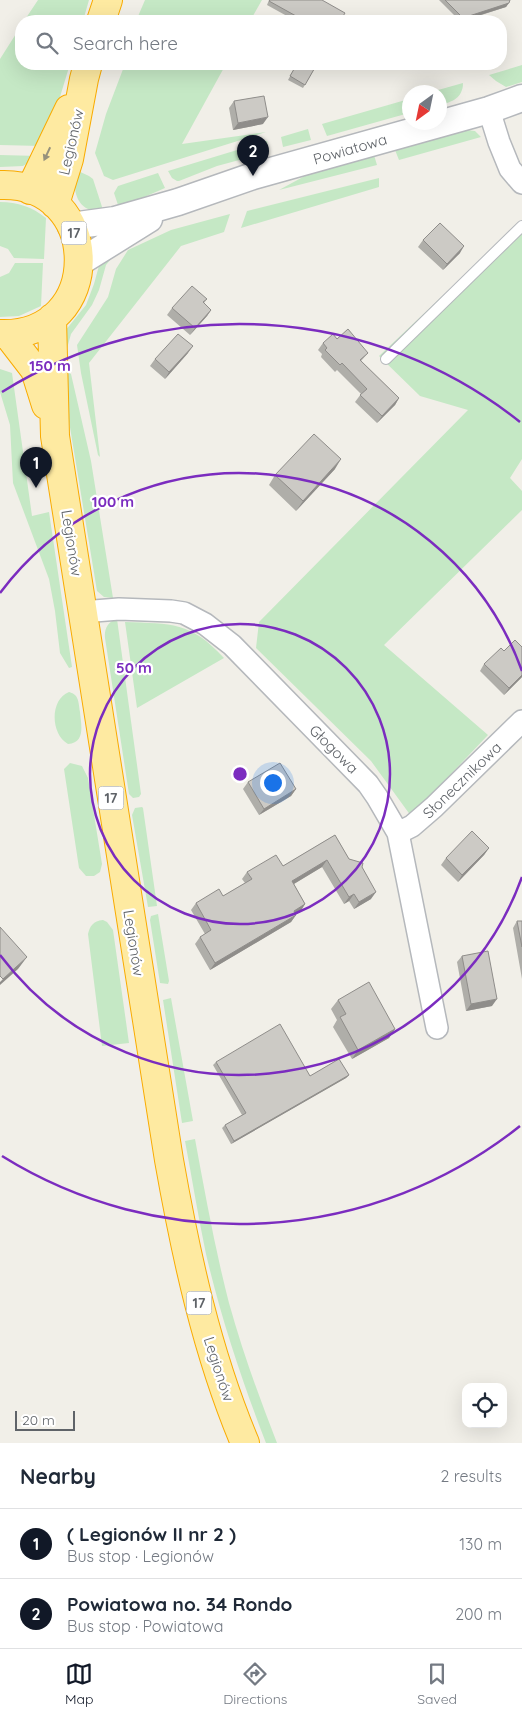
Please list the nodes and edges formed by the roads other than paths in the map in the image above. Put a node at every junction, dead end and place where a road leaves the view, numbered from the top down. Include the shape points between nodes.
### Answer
1 (108, 0) edge
2 (104, 15) edge
3 (86, 71) edge
4 (522, 98) edge
5 (489, 110) junction
6 (522, 183) edge
7 (0, 185) edge
8 (30, 190) junction
9 (178, 202) junction
10 (55, 204) junction
11 (71, 226) junction
12 (522, 226) edge
13 (80, 262) junction
14 (52, 318) junction
15 (4, 335) edge
16 (386, 359) dead end
17 (55, 436) junction
18 (82, 612) junction
19 (522, 721) edge
20 (398, 833) junction
21 (437, 1028) dead end
22 (244, 1443) edge

1 - 2 highway
3 -> 8 highway, Legionów / 17
3 - 10 highway, Legionów / 17
4 - 5 street, Powiatowa
5 - 6 street via 510,169
5 - 9 street, Powiatowa via 253,176
7 - 8 highway, 17
8 - 10 highway, 17
9 - 11 street, Powiatowa via 115,220
9 - 13 street, Powiatowa
10 - 11 highway, 17
11 - 13 highway, 17
12 - 16 lane
13 - 14 highway, 17 via 72,294
14 - 15 highway, 17 via 28,331
14 - 17 highway, Legionów / 17
15 - 17 highway, Legionów / 17 via 35,370
17 - 18 highway, Legionów / 17
18 - 20 street, Głogowa via 119,609 171,611 184,613 215,630 358,773
18 - 22 highway, Legionów / 17 via 175,1193 208,1338
19 - 20 street, Słonecznikowa via 434,808
20 - 21 street, Głogowa

